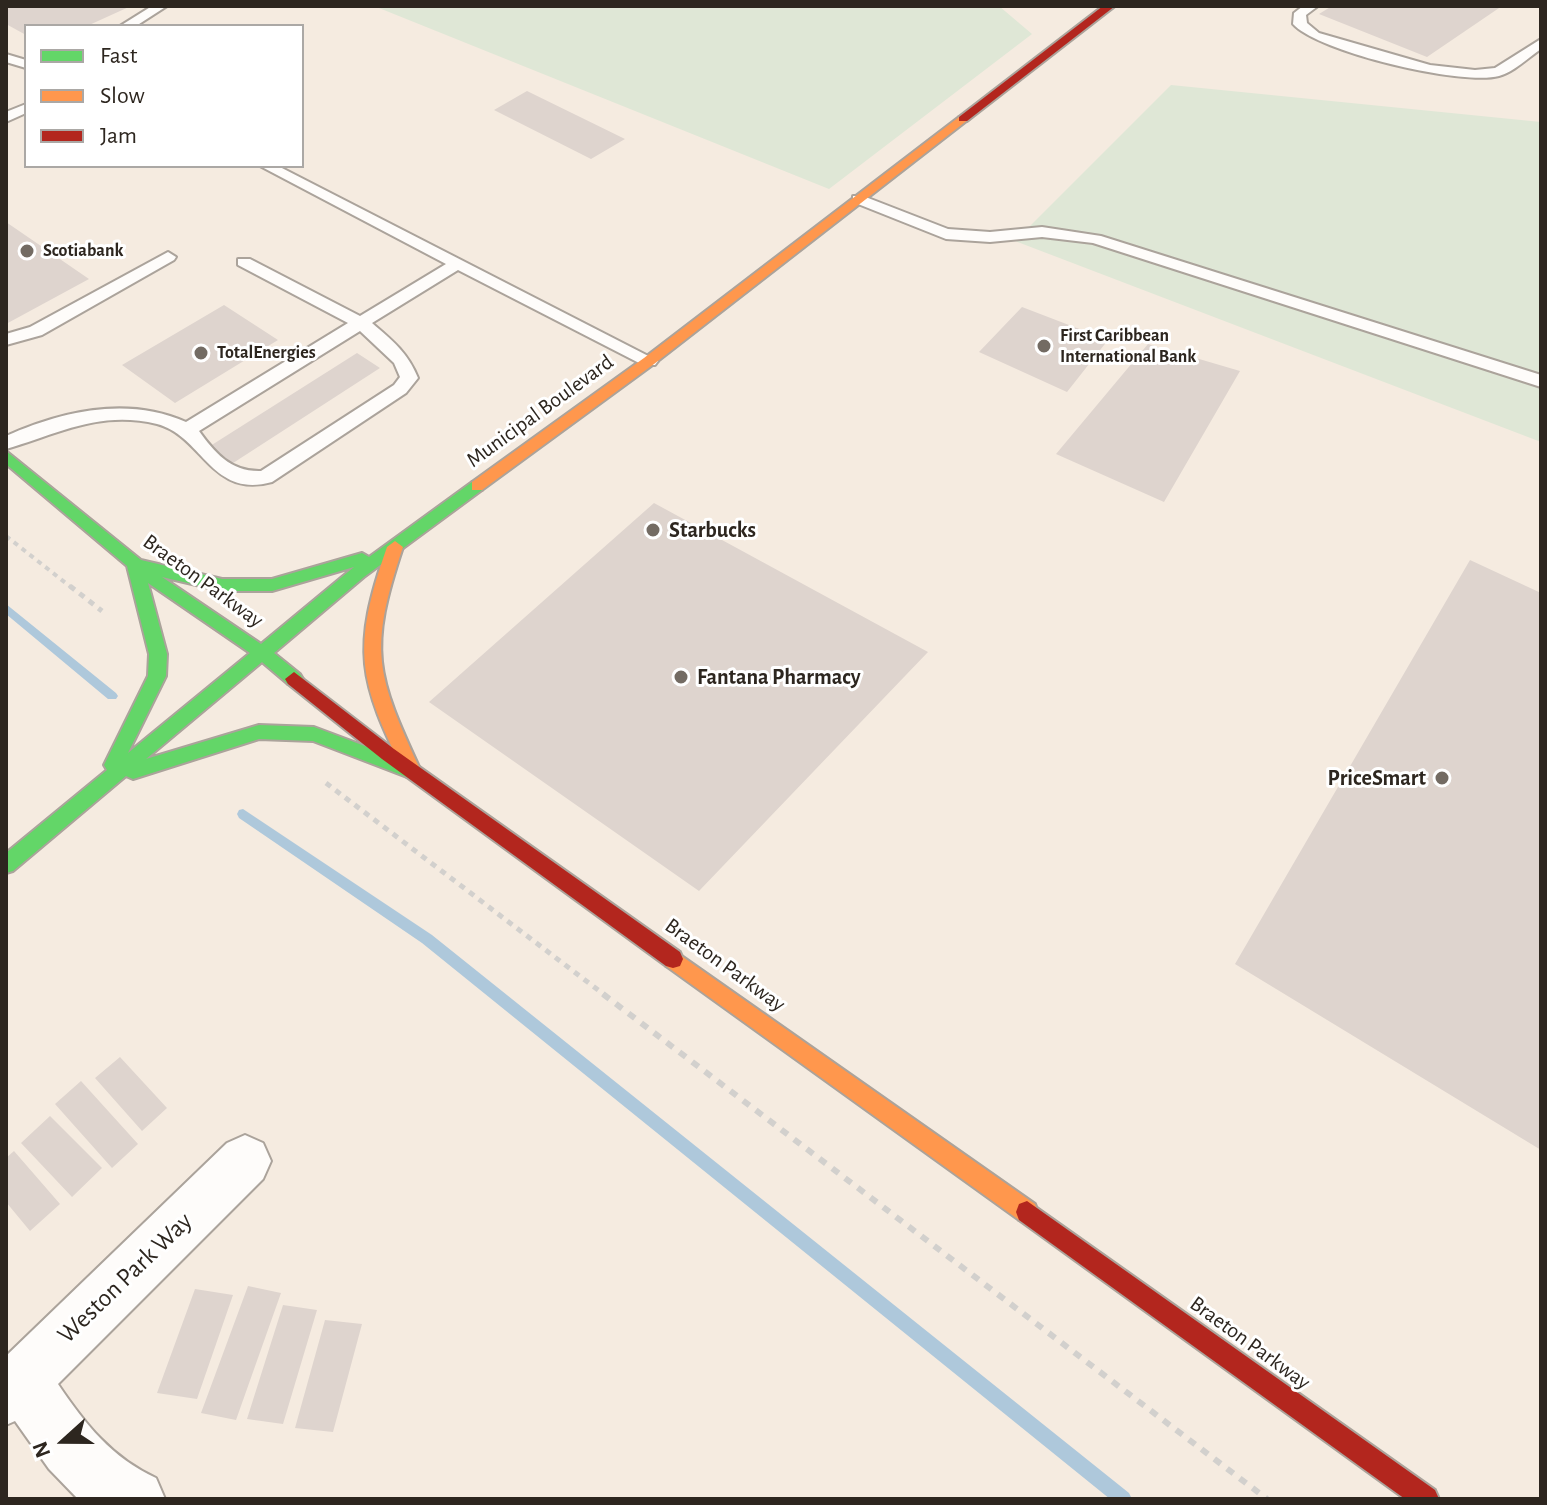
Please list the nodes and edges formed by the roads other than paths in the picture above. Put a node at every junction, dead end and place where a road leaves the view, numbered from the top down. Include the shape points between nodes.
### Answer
1 (161, 6) edge
2 (1110, 6) edge
3 (1312, 6) edge
4 (130, 24) edge
5 (1541, 43) edge
6 (24, 109) edge
7 (6, 118) edge
8 (271, 168) edge
9 (858, 199) junction
10 (168, 257) dead end
11 (244, 262) dead end
12 (458, 263) junction
13 (360, 323) junction
14 (6, 340) edge
15 (649, 361) junction
16 (1541, 381) edge
17 (188, 429) junction
18 (6, 443) edge
19 (6, 456) edge
20 (395, 547) junction
21 (135, 564) junction
22 (261, 652) junction
23 (412, 771) junction
24 (105, 781) junction
25 (6, 865) edge
26 (245, 1161) dead end
27 (14, 1388) edge
28 (135, 1499) edge
29 (1426, 1499) edge

1 - 4 lane
2 - 9 main road, Municipal Boulevard
3 - 5 lane via 1300,13 1300,24 1314,36 1452,73 1498,72
6 - 7 lane
8 - 12 lane
9 - 15 main road, Municipal Boulevard
9 - 16 lane via 946,234 1042,232 1095,239
10 - 14 lane via 36,331
11 - 13 lane
12 - 13 lane
12 - 15 lane
13 - 17 lane
13 - 17 lane via 401,355 409,378 280,469 248,480 228,472 211,462
15 - 20 main road, Municipal Boulevard
17 - 18 lane via 141,415 98,414
19 - 21 main road, Braeton Parkway
20 - 21 main road via 272,585 222,585
20 - 22 main road, Municipal Boulevard
20 - 23 main road via 375,605 369,654 380,698
21 - 22 main road, Braeton Parkway
21 - 24 main road via 158,654 157,676
22 - 23 main road, Braeton Parkway
22 - 24 main road, Municipal Boulevard
23 - 24 main road via 314,734 259,732
23 - 29 main road, Braeton Parkway
24 - 25 main road, Municipal Boulevard
26 - 27 street, Weston Park Way
27 - 28 street via 79,1461 118,1493

